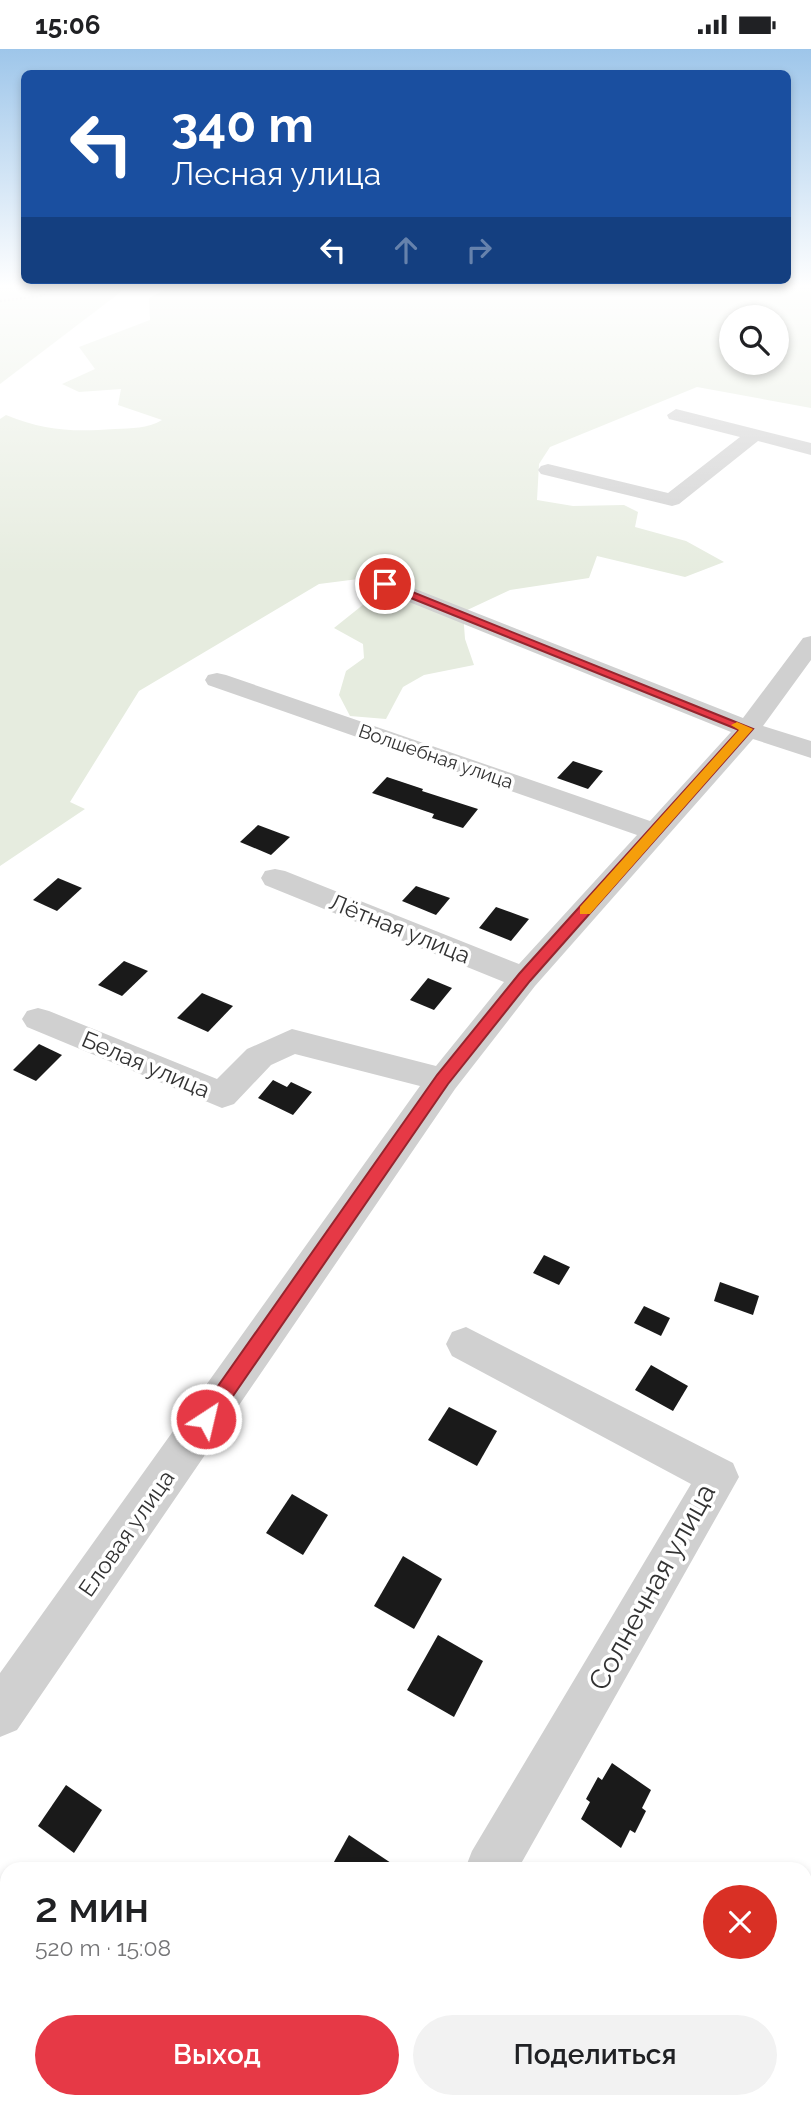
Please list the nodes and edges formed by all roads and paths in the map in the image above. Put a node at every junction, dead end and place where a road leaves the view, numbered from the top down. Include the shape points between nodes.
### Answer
1 (676, 415) dead end
2 (754, 435) junction
3 (811, 449) edge
4 (548, 470) dead end
5 (385, 584) dead end
6 (811, 643) edge
7 (217, 680) dead end
8 (747, 729) junction
9 (811, 750) edge
10 (655, 831) junction
11 (275, 878) dead end
12 (524, 978) junction
13 (38, 1019) dead end
14 (443, 1080) junction
15 (466, 1344) dead end
16 (0, 1713) edge
17 (494, 1862) edge

1 - 2 street
2 - 3 street
2 - 4 street via 672,500
5 - 8 street
6 - 8 street, Еловая улица
7 - 10 street, Волшебная улица
8 - 9 street
8 - 10 street, Еловая улица
10 - 12 street, Еловая улица
11 - 12 street, Лётная улица
12 - 14 street, Еловая улица
13 - 14 street, Белая улица via 222,1095 259,1057 292,1041
14 - 16 street, Еловая улица
15 - 17 street, Солнечная улица via 718,1476

